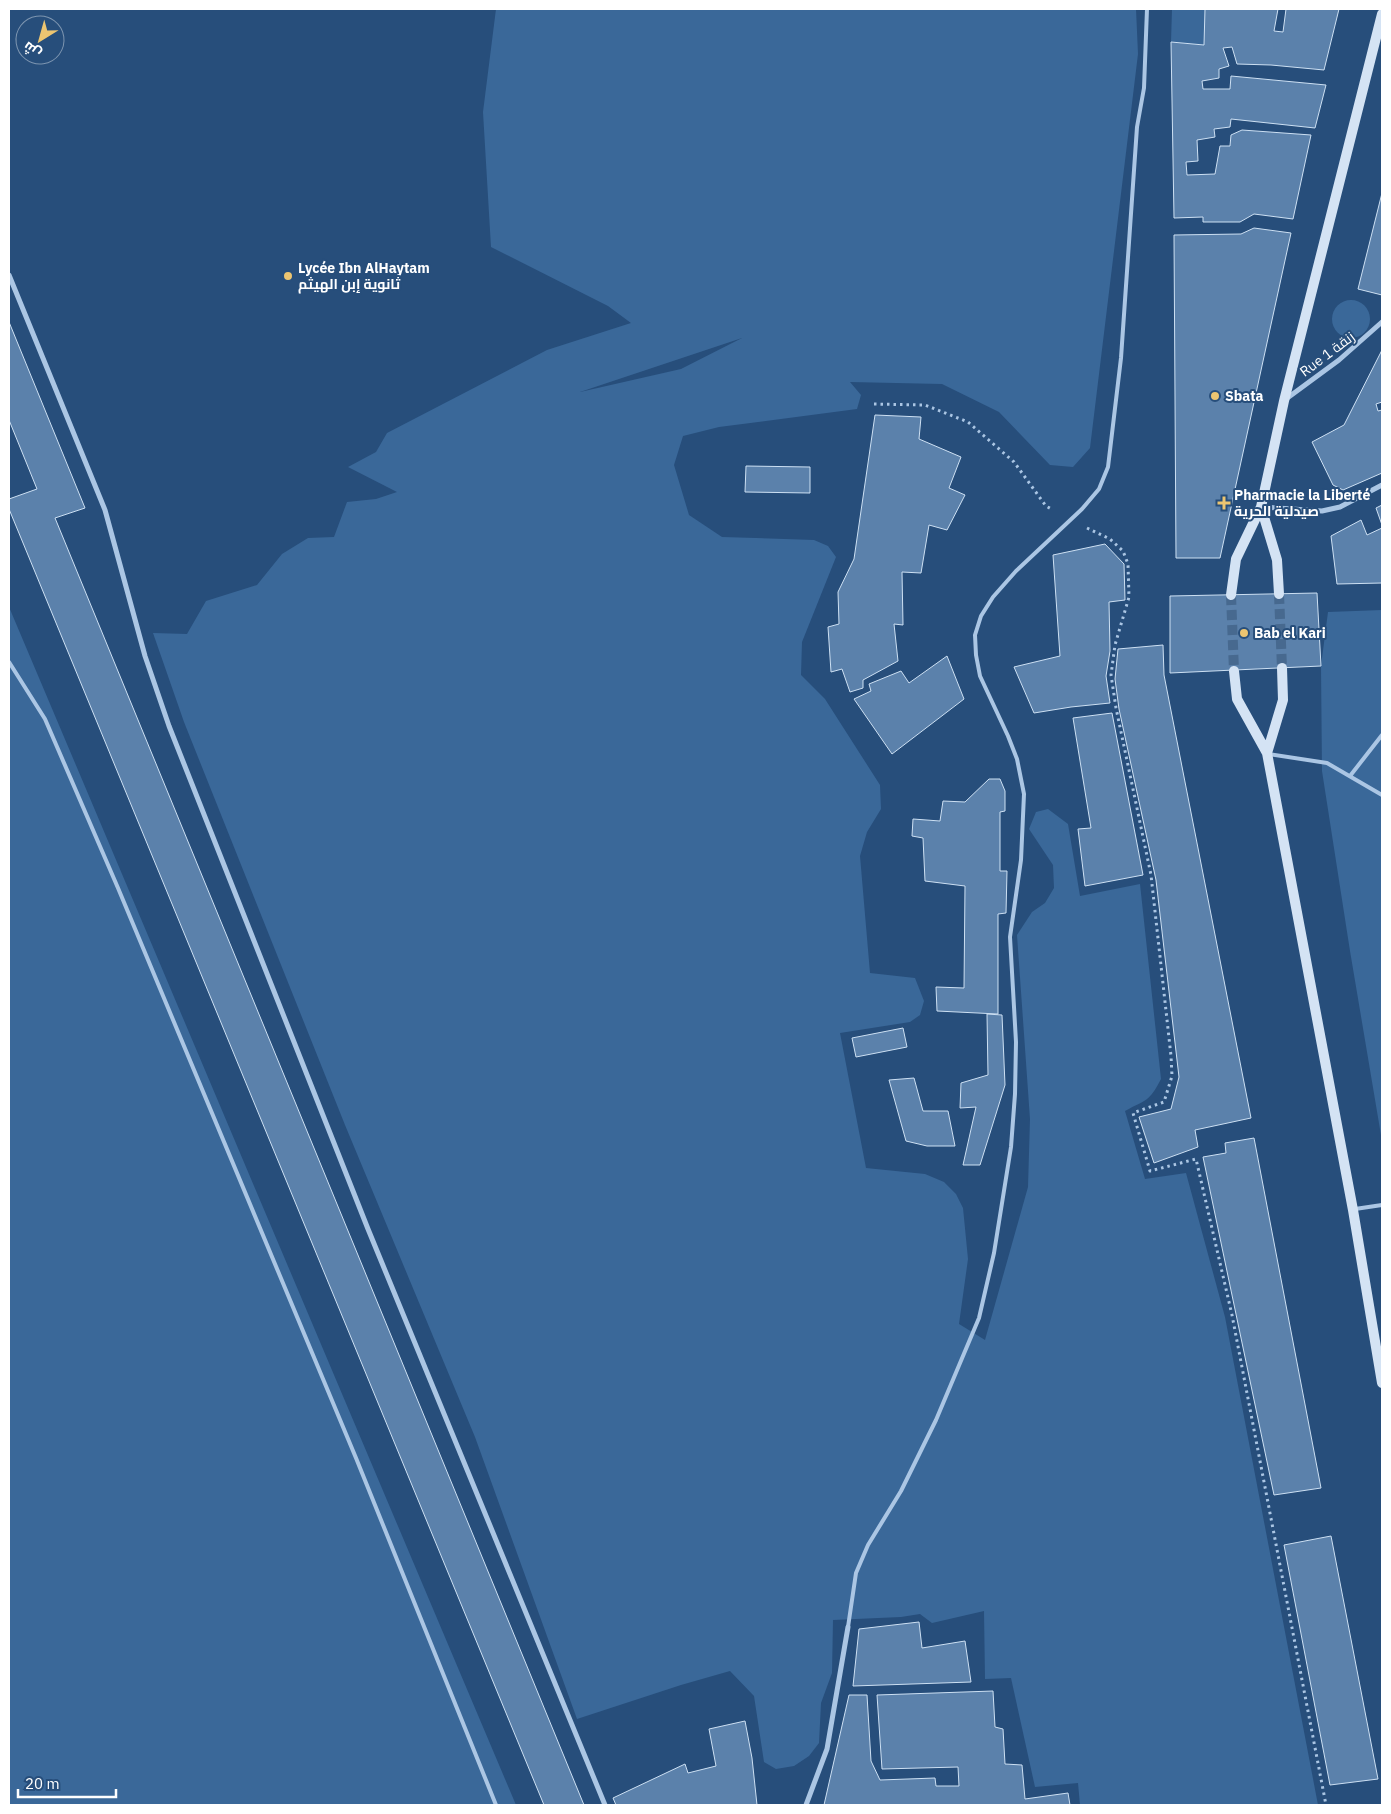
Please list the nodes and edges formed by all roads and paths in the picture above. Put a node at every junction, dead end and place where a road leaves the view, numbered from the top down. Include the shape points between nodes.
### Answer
1 (1146, 9) edge
2 (1382, 14) edge
3 (9, 274) edge
4 (1382, 322) edge
5 (1284, 401) junction
6 (874, 404) dead end
7 (1382, 485) edge
8 (1261, 507) junction
9 (1069, 520) junction
10 (1232, 594) tunnel mouth
11 (1279, 594) tunnel mouth
12 (9, 662) edge
13 (1282, 668) tunnel mouth
14 (1234, 671) tunnel mouth
15 (1382, 735) edge
16 (1267, 753) junction
17 (1350, 776) junction
18 (1382, 796) edge
19 (1382, 1205) edge
20 (1353, 1210) junction
21 (1382, 1383) edge
22 (848, 1627) joint
23 (496, 1805) edge
24 (605, 1805) edge
25 (806, 1805) edge
26 (1326, 1805) edge

1 - 9 lane via 1144,88 1136,127 1121,358 1108,467 1099,489
2 - 5 street
3 - 24 street via 105,510 144,656 169,726 368,1229
4 - 5 street, Rue 1 زنقة via 1339,360
5 - 8 street
6 - 9 path via 924,406 968,422 1014,462 1046,506
7 - 8 street via 1340,507 1322,511
8 - 10 street via 1236,559
8 - 11 street via 1277,560
9 - 22 lane via 993,597 981,616 975,635 980,676 1014,751 1024,794 1021,860 1010,937 1016,1042 1015,1094 1011,1148 994,1253 979,1318 936,1420 856,1572
9 - 26 path via 1110,539 1122,551 1128,564 1128,604 1115,645 1111,675 1151,875 1172,1076 1164,1102 1132,1113 1150,1171 1196,1159 1232,1315
12 - 23 lane via 45,719 118,888 352,1449
13 - 16 street via 1284,700
14 - 16 street via 1237,699
15 - 17 lane
16 - 17 lane via 1327,763
16 - 20 street
17 - 18 lane
19 - 20 lane
20 - 21 street
22 - 25 street via 827,1749

